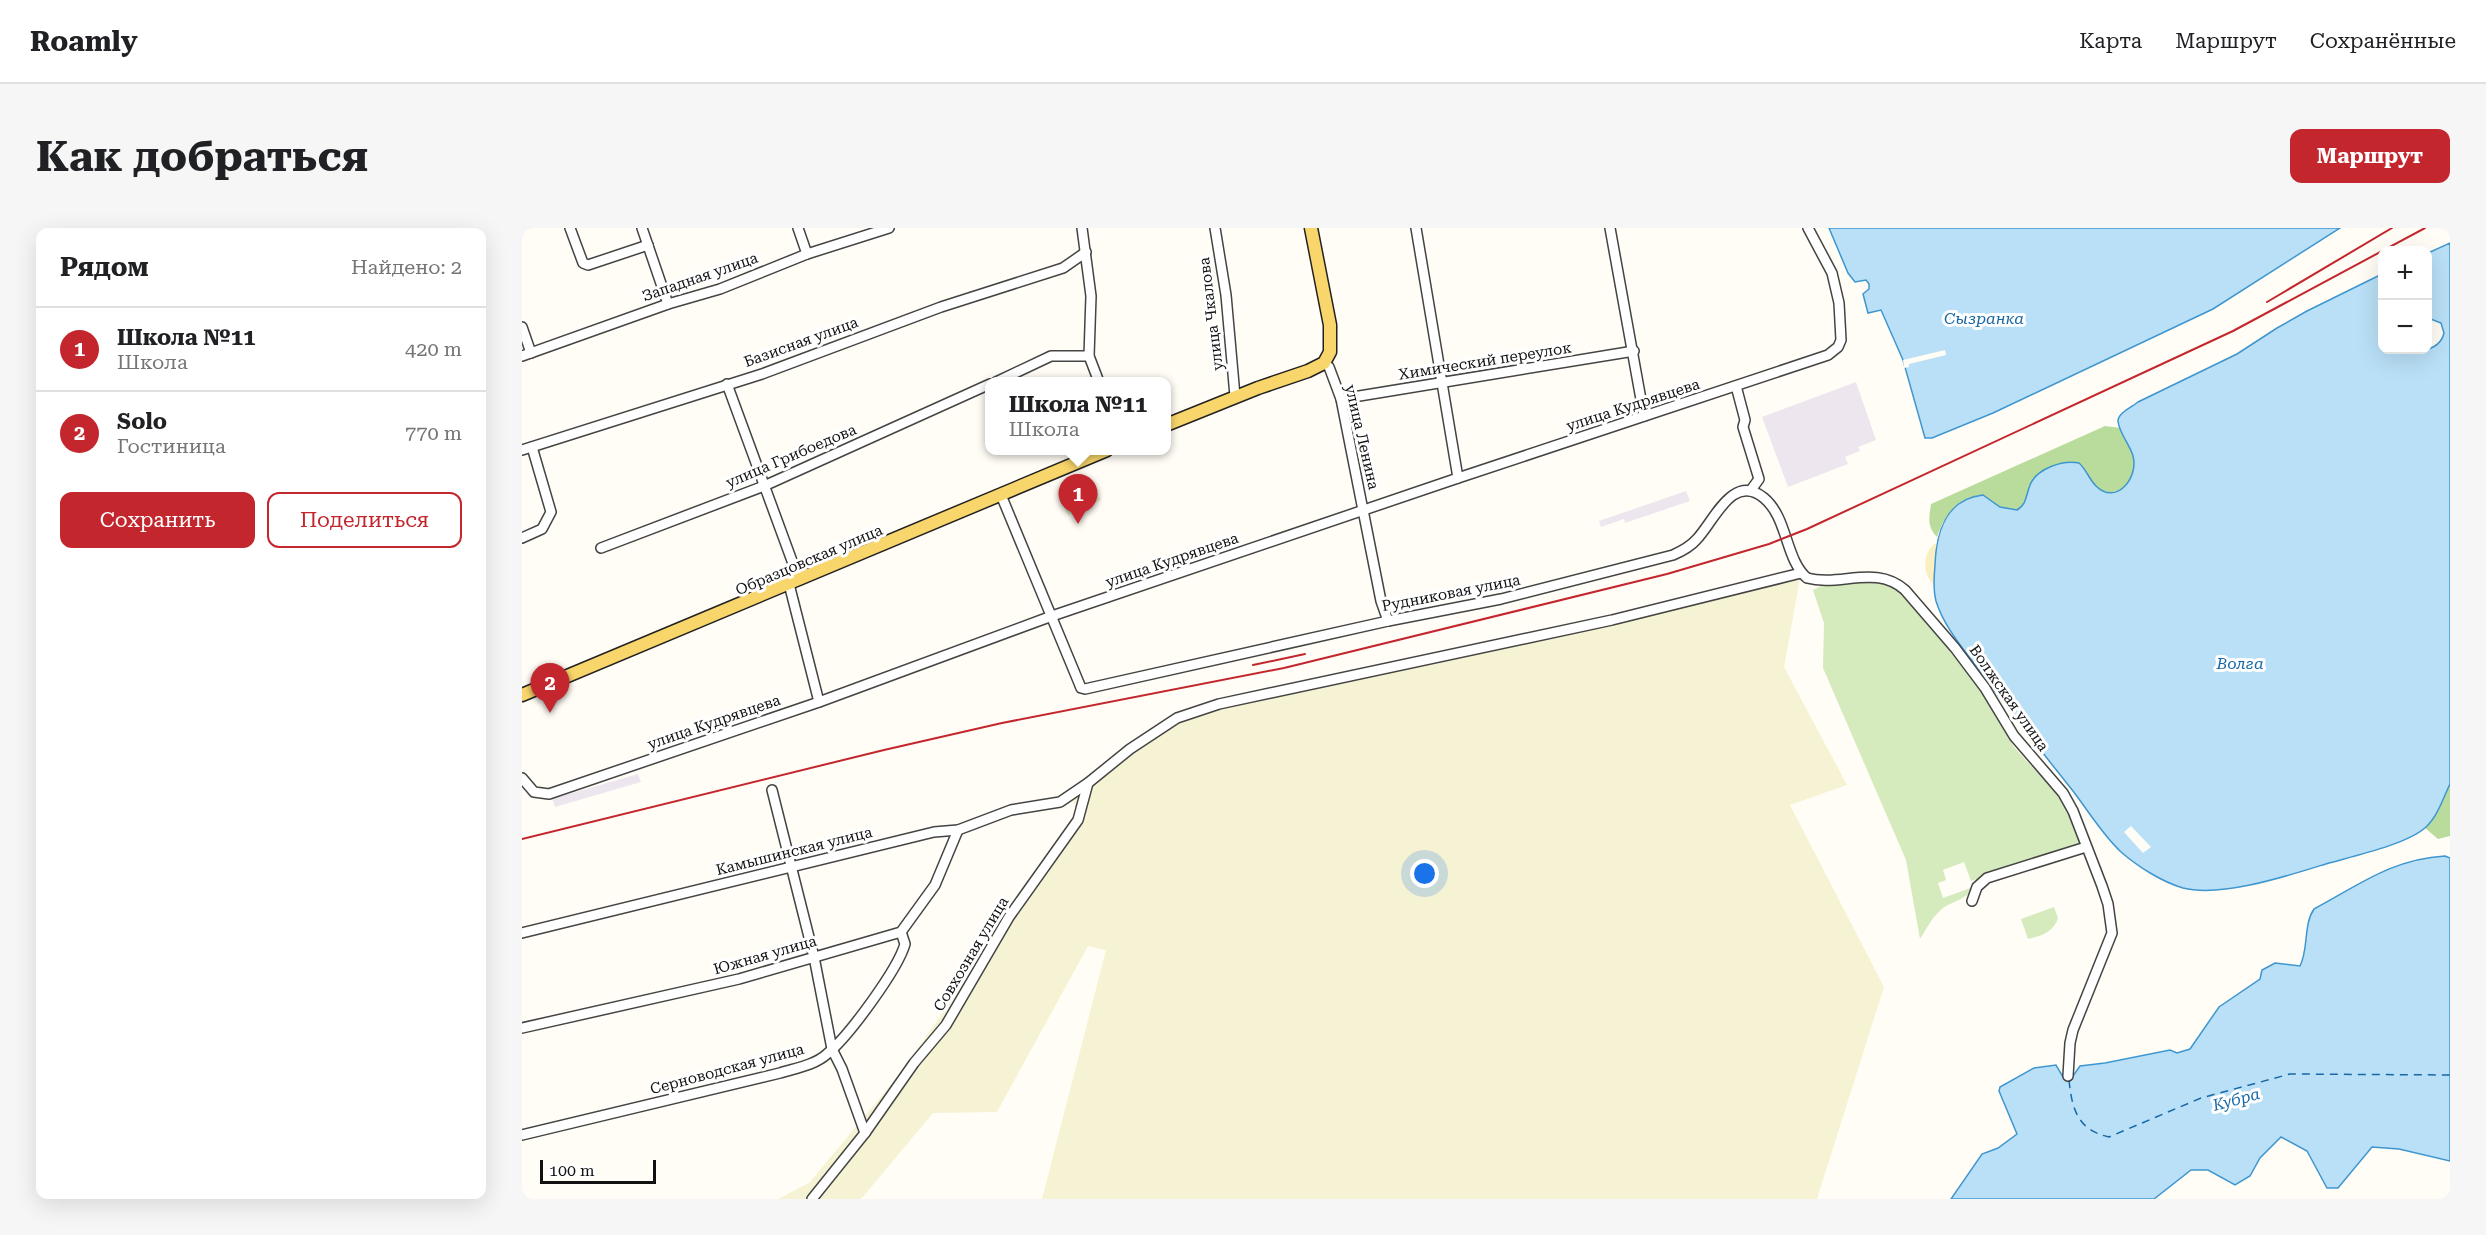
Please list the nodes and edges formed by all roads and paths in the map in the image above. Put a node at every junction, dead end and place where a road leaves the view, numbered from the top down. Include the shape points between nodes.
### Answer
1 (570, 228) edge
2 (642, 228) edge
3 (798, 228) edge
4 (889, 228) edge
5 (1082, 228) edge
6 (1215, 228) edge
7 (1311, 228) edge
8 (1416, 228) edge
9 (1610, 228) edge
10 (1808, 228) edge
11 (648, 245) junction
12 (1086, 252) junction
13 (807, 254) junction
14 (668, 304) junction
15 (522, 327) edge
16 (1634, 351) junction
17 (527, 354) edge
18 (1089, 356) junction
19 (1324, 363) junction
20 (1005, 377) edge
21 (1097, 377) edge
22 (1442, 383) junction
23 (727, 384) junction
24 (985, 386) edge
25 (1736, 386) junction
26 (1235, 396) junction
27 (1341, 399) junction
28 (1644, 416) junction
29 (1171, 423) edge
30 (527, 448) edge
31 (1095, 455) edge
32 (1458, 478) junction
33 (764, 486) junction
34 (1751, 490) junction
35 (1001, 495) junction
36 (1364, 511) junction
37 (522, 538) edge
38 (601, 548) dead end
39 (1801, 573) junction
40 (794, 582) junction
41 (1052, 616) junction
42 (1388, 621) junction
43 (522, 695) edge
44 (819, 702) junction
45 (522, 778) edge
46 (1088, 783) junction
47 (772, 790) dead end
48 (958, 830) junction
49 (2086, 847) junction
50 (791, 867) junction
51 (1972, 901) dead end
52 (901, 932) junction
53 (522, 933) edge
54 (814, 957) junction
55 (522, 1028) edge
56 (832, 1049) junction
57 (2068, 1077) dead end
58 (865, 1133) junction
59 (522, 1135) edge
60 (812, 1199) edge

1 - 11 street via 583,263 588,265
2 - 11 street
3 - 13 street
4 - 13 street, Западная улица
5 - 12 street
6 - 26 street, улица Чкалова via 1226,295
7 - 19 main road via 1330,325 1330,352
8 - 22 street
9 - 16 street
10 - 25 street, улица Кудрявцева via 1832,273 1838,347 1828,355
11 - 14 street
12 - 18 street via 1091,296
12 - 23 street, Базисная улица via 1063,268
13 - 14 street, Западная улица via 720,289
14 - 17 street, Западная улица
15 - 17 street
16 - 22 street, Химический переулок
16 - 28 street
18 - 20 street via 1051,356
18 - 21 street
19 - 26 main road
19 - 27 street, улица Ленина
22 - 27 street, Химический переулок
22 - 32 street
23 - 30 street, Базисная улица
23 - 33 street
24 - 33 street, улица Грибоедова
25 - 28 street, улица Кудрявцева
25 - 34 street via 1745,420 1743,427 1759,479
26 - 29 main road
27 - 36 street, улица Ленина
28 - 32 street, улица Кудрявцева
30 - 37 street via 551,512 542,529
31 - 35 main road, Образцовская улица
32 - 36 street, улица Кудрявцева
33 - 38 street, улица Грибоедова
33 - 40 street
34 - 39 street via 1770,503
34 - 42 street, Рудниковая улица via 1730,497 1697,539 1673,555 1501,600
35 - 40 main road, Образцовская улица
35 - 41 street
36 - 41 street, улица Кудрявцева
36 - 42 street, улица Ленина
39 - 46 street via 1612,620 1198,710 1177,718 1130,749
39 - 49 street, Волжская улица via 1823,581 1884,578 1899,584 1955,648 2014,736 2062,793
40 - 43 main road, Образцовская улица
40 - 44 street
41 - 42 street, Рудниковая улица via 1081,688 1086,689
41 - 44 street, улица Кудрявцева
44 - 45 street, улица Кудрявцева via 549,794 534,792
46 - 48 street, Камышинская улица via 1060,802 1011,810
46 - 58 street, Совхозная улица via 1078,820 1009,917 946,1025
47 - 50 street
48 - 50 street, Камышинская улица via 934,832
48 - 52 street via 935,885
49 - 51 street via 1988,878 1977,887
49 - 57 street, Волжская улица via 2108,904 2112,933 2073,1030
50 - 53 street, Камышинская улица
50 - 54 street
52 - 54 street, Южная улица
52 - 56 street, Серноводская улица via 905,944 894,970
54 - 55 street, Южная улица via 739,979
54 - 56 street
56 - 58 street
56 - 59 street, Серноводская улица via 810,1064 780,1073
58 - 60 street, Совхозная улица

